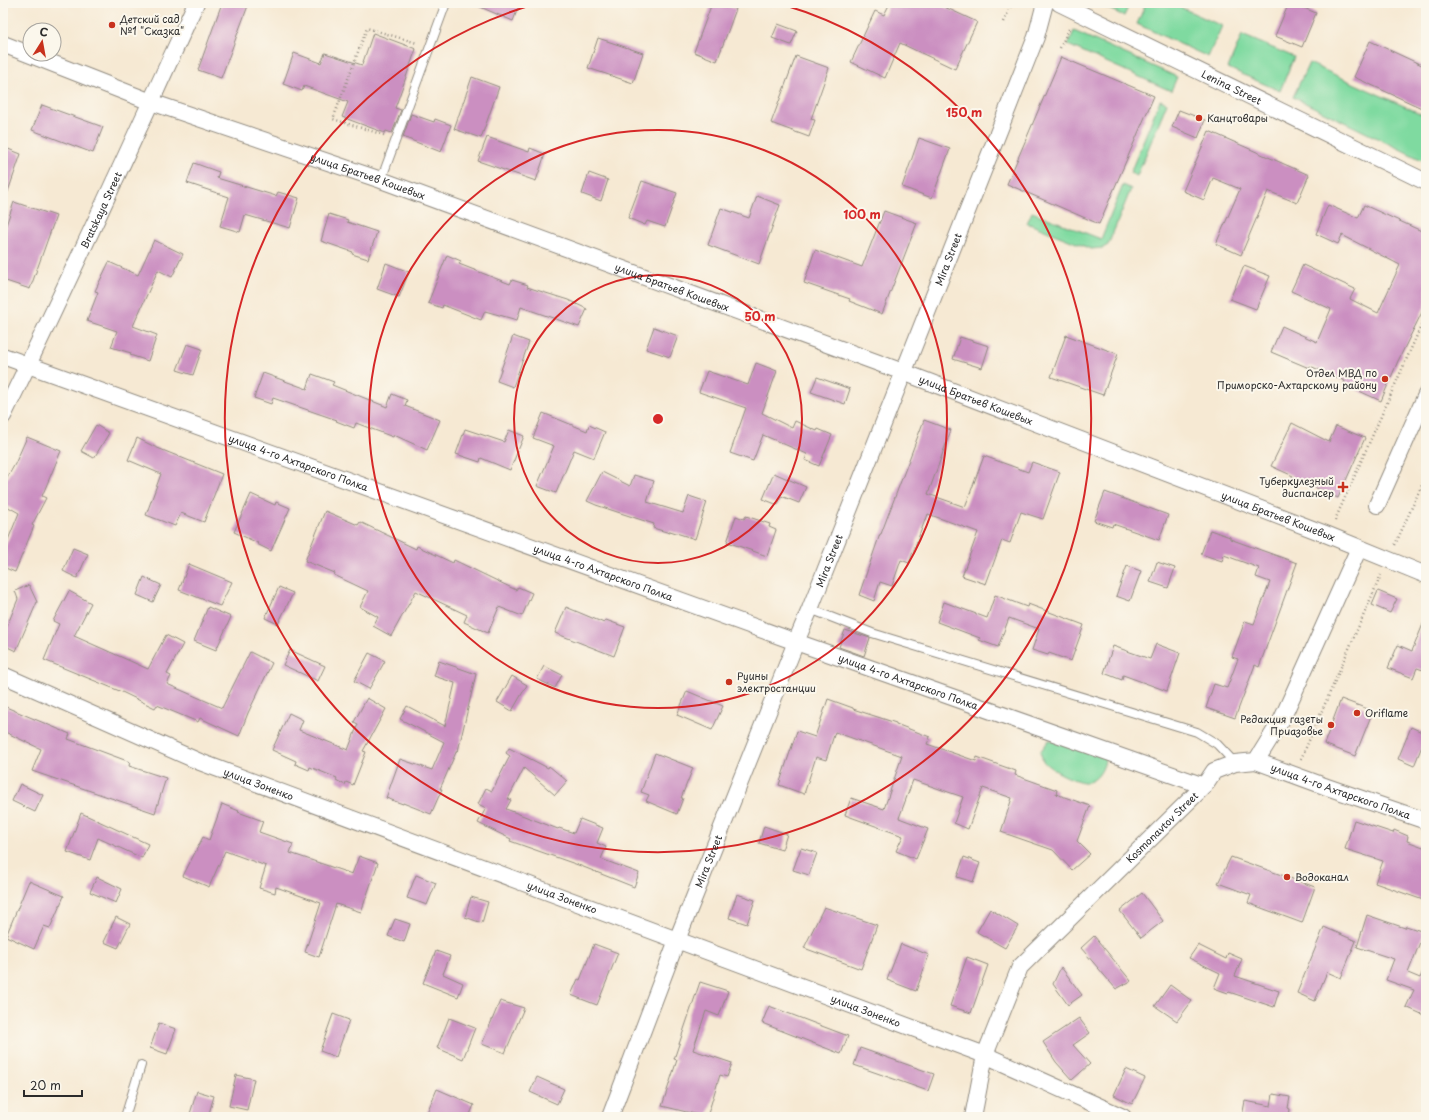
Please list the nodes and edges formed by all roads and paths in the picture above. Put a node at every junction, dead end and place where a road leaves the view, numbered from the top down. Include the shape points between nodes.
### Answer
1 (196, 3) edge
2 (446, 3) edge
3 (1012, 3) edge
4 (1045, 3) edge
5 (1059, 3) edge
6 (1004, 22) dead end
7 (3, 44) edge
8 (430, 47) junction
9 (151, 102) junction
10 (396, 139) junction
11 (381, 180) junction
12 (1426, 182) edge
13 (1426, 315) edge
14 (3, 356) edge
15 (28, 365) junction
16 (903, 372) junction
17 (1426, 395) edge
18 (3, 416) edge
19 (1426, 476) edge
20 (1377, 505) dead end
21 (1328, 535) junction
22 (1359, 548) junction
23 (1388, 560) junction
24 (1426, 575) edge
25 (810, 609) junction
26 (796, 642) junction
27 (3, 675) edge
28 (1256, 762) junction
29 (1235, 763) junction
30 (1294, 776) junction
31 (1204, 786) junction
32 (1426, 821) edge
33 (677, 940) junction
34 (985, 1055) junction
35 (141, 1064) dead end
36 (124, 1117) edge
37 (610, 1117) edge
38 (973, 1117) edge
39 (1123, 1117) edge

1 - 9 street, Bratskaya Street
2 - 8 lane
3 - 6 path
4 - 16 street, Mira Street via 1033,45
5 - 12 street, Lenina Street
7 - 9 street, улица Братьев Кошевых
8 - 10 lane
8 - 10 path via 367,28 334,119
9 - 11 street, улица Братьев Кошевых
9 - 15 street, Bratskaya Street
10 - 11 lane
11 - 16 street, улица Братьев Кошевых
13 - 21 path
14 - 15 street, улица 4-го Ахтарского Полка
15 - 18 street, Bratskaya Street
15 - 26 street, улица 4-го Ахтарского Полка
16 - 21 street, улица Братьев Кошевых
16 - 25 street, Mira Street
17 - 20 street
19 - 23 path
21 - 22 street, улица Братьев Кошевых
22 - 23 street, улица Братьев Кошевых
22 - 28 street via 1282,719
23 - 24 street, улица Братьев Кошевых
23 - 30 path
25 - 26 street, Mira Street
25 - 29 lane via 872,633 1197,732 1217,744
26 - 31 street, улица 4-го Ахтарского Полка
26 - 33 street, Mira Street
27 - 33 street, улица Зоненко via 200,762
28 - 29 street, Kosmonavtov Street
28 - 30 street, улица 4-го Ахтарского Полка
29 - 31 street, Kosmonavtov Street via 1214,771
30 - 32 street, улица 4-го Ахтарского Полка
31 - 34 street, Kosmonavtov Street via 1020,967
33 - 34 street, улица Зоненко
33 - 37 street, Mira Street
34 - 38 street, Kosmonavtov Street
34 - 39 street, улица Зоненко
35 - 36 lane

